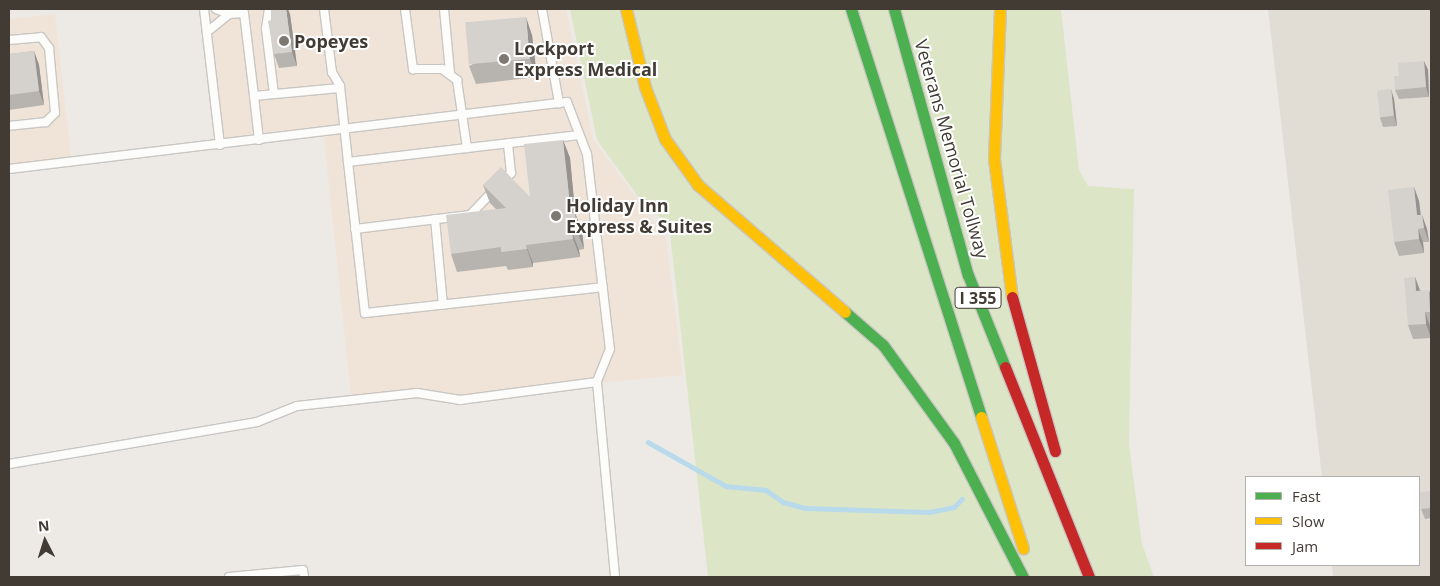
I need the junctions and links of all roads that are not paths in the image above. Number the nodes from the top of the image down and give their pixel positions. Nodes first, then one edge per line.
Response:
1 (204, 9) edge
2 (216, 9) edge
3 (268, 9) edge
4 (324, 9) edge
5 (405, 9) edge
6 (444, 9) edge
7 (542, 9) edge
8 (626, 9) edge
9 (851, 9) edge
10 (894, 9) edge
11 (1000, 9) edge
12 (229, 14) junction
13 (207, 32) junction
14 (9, 40) edge
15 (450, 72) junction
16 (340, 88) junction
17 (274, 94) junction
18 (254, 96) junction
19 (559, 103) junction
20 (463, 115) junction
21 (9, 126) edge
22 (345, 130) junction
23 (579, 135) junction
24 (259, 140) junction
25 (508, 143) junction
26 (220, 145) junction
27 (467, 148) junction
28 (348, 162) junction
29 (9, 169) edge
30 (435, 219) junction
31 (355, 228) junction
32 (603, 287) junction
33 (443, 305) junction
34 (597, 382) junction
35 (9, 464) edge
36 (229, 577) edge
37 (304, 577) edge
38 (615, 577) edge
39 (1023, 577) edge
40 (1032, 577) edge
41 (1090, 577) edge

1 - 13 lane
2 - 12 lane
3 - 17 lane
4 - 16 lane
5 - 15 lane
6 - 15 lane
7 - 19 lane
8 - 39 highway
9 - 40 highway, I 355
10 - 41 highway, Veterans Memorial Tollway / I 355
11 - 41 highway
12 - 13 lane
12 - 18 lane
13 - 26 lane
14 - 21 lane
15 - 20 lane
16 - 17 lane
16 - 22 lane
17 - 18 lane
18 - 24 lane
19 - 20 lane
19 - 23 lane
20 - 22 lane
20 - 27 lane
22 - 24 lane
22 - 28 lane
23 - 25 lane
23 - 32 lane
24 - 26 lane
25 - 27 lane
25 - 30 lane
26 - 29 lane
27 - 28 lane
28 - 31 lane
30 - 31 lane
30 - 33 lane
31 - 33 lane
32 - 33 lane
32 - 34 lane
34 - 35 lane
34 - 38 lane
36 - 37 lane

